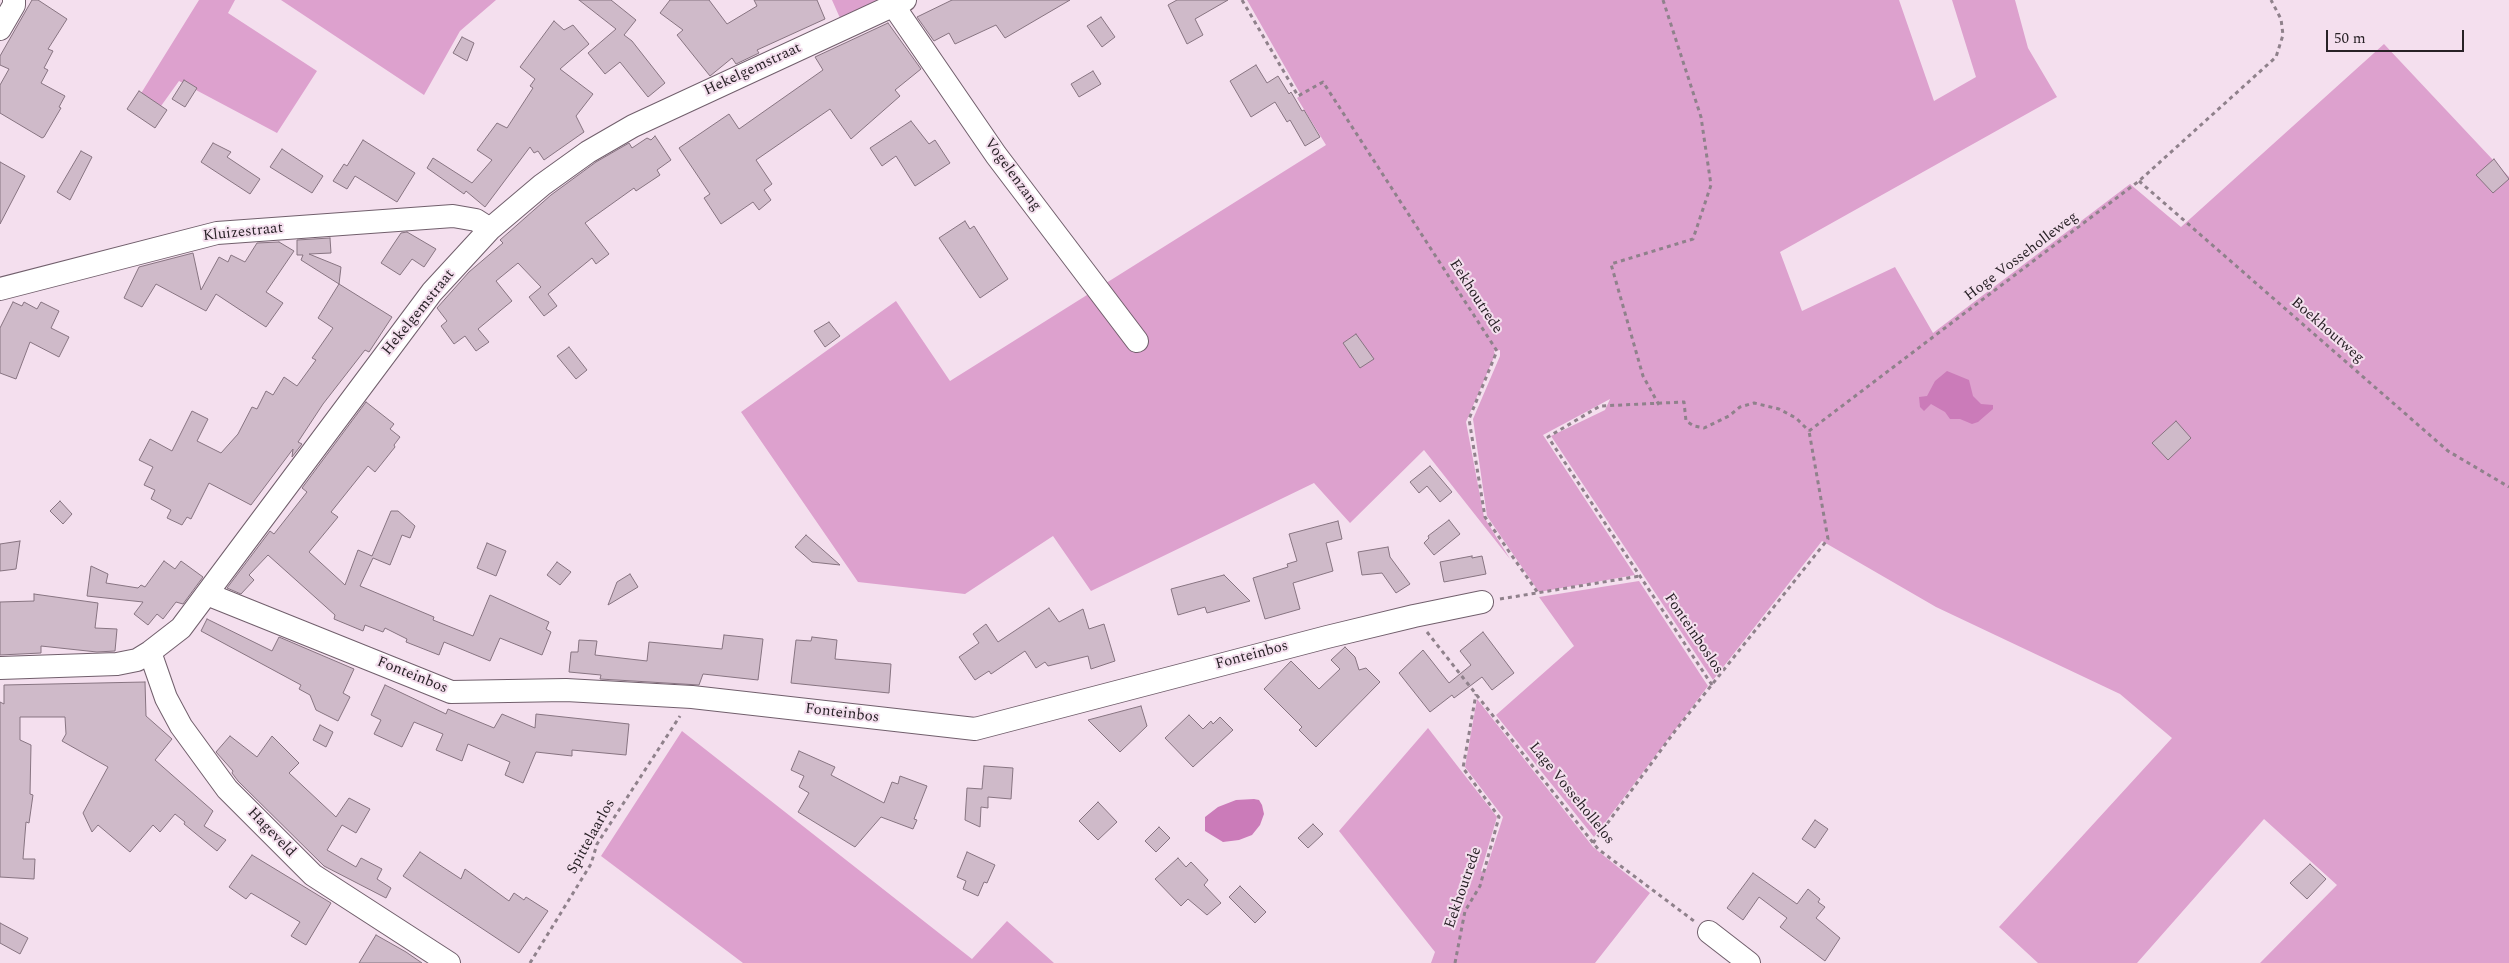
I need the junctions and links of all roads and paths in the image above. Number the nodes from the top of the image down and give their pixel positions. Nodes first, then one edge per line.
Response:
1 (14, 0) edge
2 (1242, 0) edge
3 (1663, 0) edge
4 (2271, 0) edge
5 (899, 3) edge
6 (0, 29) edge
7 (2139, 181) junction
8 (490, 229) junction
9 (0, 290) edge
10 (1136, 341) dead end
11 (1659, 405) junction
12 (1809, 431) junction
13 (2509, 487) edge
14 (1640, 576) junction
15 (1538, 593) junction
16 (207, 594) junction
17 (1482, 602) joint
18 (1414, 616) junction
19 (150, 652) junction
20 (0, 668) edge
21 (1712, 685) junction
22 (1476, 694) junction
23 (692, 698) junction
24 (1593, 843) junction
25 (1709, 932) joint
26 (449, 963) edge
27 (530, 963) edge
28 (1454, 963) edge
29 (1749, 963) edge

1 - 6 street
2 - 15 path, Eekhoutrede
3 - 11 path
4 - 7 path, Hoge Vosseholleweg
5 - 8 street, Hekelgemstraat
5 - 10 street, Vogelenzang
7 - 12 path, Hoge Vosseholleweg
7 - 13 path, Boekhoutweg
8 - 9 street, Kluizestraat
8 - 16 street, Hekelgemstraat
11 - 12 path
11 - 14 path, Fonteinboslos
12 - 21 path, Fonteinboslos
14 - 15 path
14 - 21 path, Fonteinboslos
15 - 17 path
16 - 19 street, Hekelgemstraat
16 - 23 street, Fonteinbos
17 - 18 street, Fonteinbos
18 - 22 path
18 - 23 street, Fonteinbos
19 - 20 street, Hekelgemstraat
19 - 26 street, Hageveld
21 - 24 path
22 - 24 path, Lage Vossehollelos
22 - 28 path, Eekhoutrede
23 - 27 path, Spittelaarlos
24 - 25 path, Lage Vossehollelos
25 - 29 street

